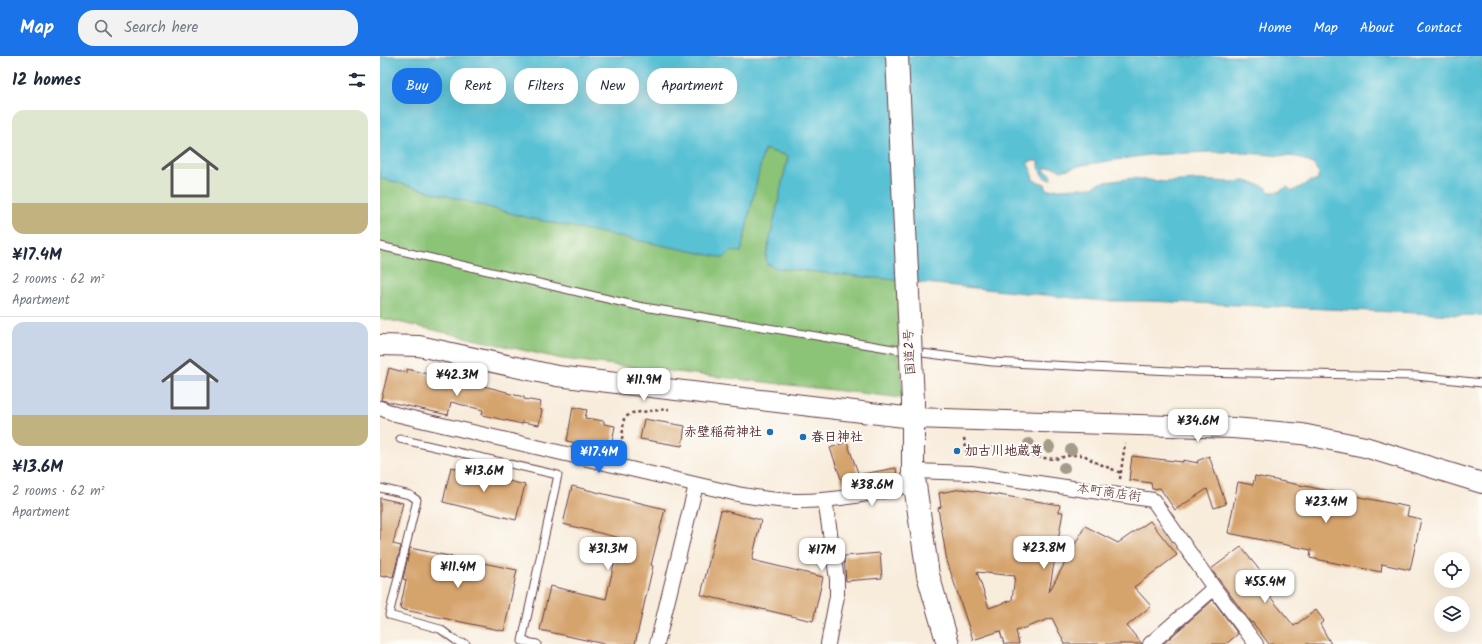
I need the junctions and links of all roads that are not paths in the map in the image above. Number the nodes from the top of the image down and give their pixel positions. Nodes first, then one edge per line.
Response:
1 (896, 56) edge
2 (380, 246) edge
3 (380, 345) edge
4 (1482, 383) edge
5 (380, 408) edge
6 (913, 410) junction
7 (400, 439) dead end
8 (914, 477) junction
9 (1482, 483) edge
10 (696, 485) junction
11 (380, 488) edge
12 (825, 500) junction
13 (1214, 588) junction
14 (458, 643) edge
15 (466, 644) edge
16 (537, 644) edge
17 (657, 644) edge
18 (828, 644) edge
19 (948, 644) edge
20 (1150, 644) edge
21 (1256, 644) edge

1 - 6 highway, 国道2号, bridge
2 - 4 lane
3 - 6 street
5 - 10 street, 本町商店街
6 - 8 highway, 国道2号
6 - 9 street
7 - 16 lane
8 - 12 street, 本町商店街
8 - 13 street, 本町商店街
8 - 19 highway, 国道2号
10 - 12 street, 本町商店街
10 - 17 street
11 - 14 lane
12 - 18 street
13 - 20 street
13 - 21 street, 本町商店街
14 - 15 lane

